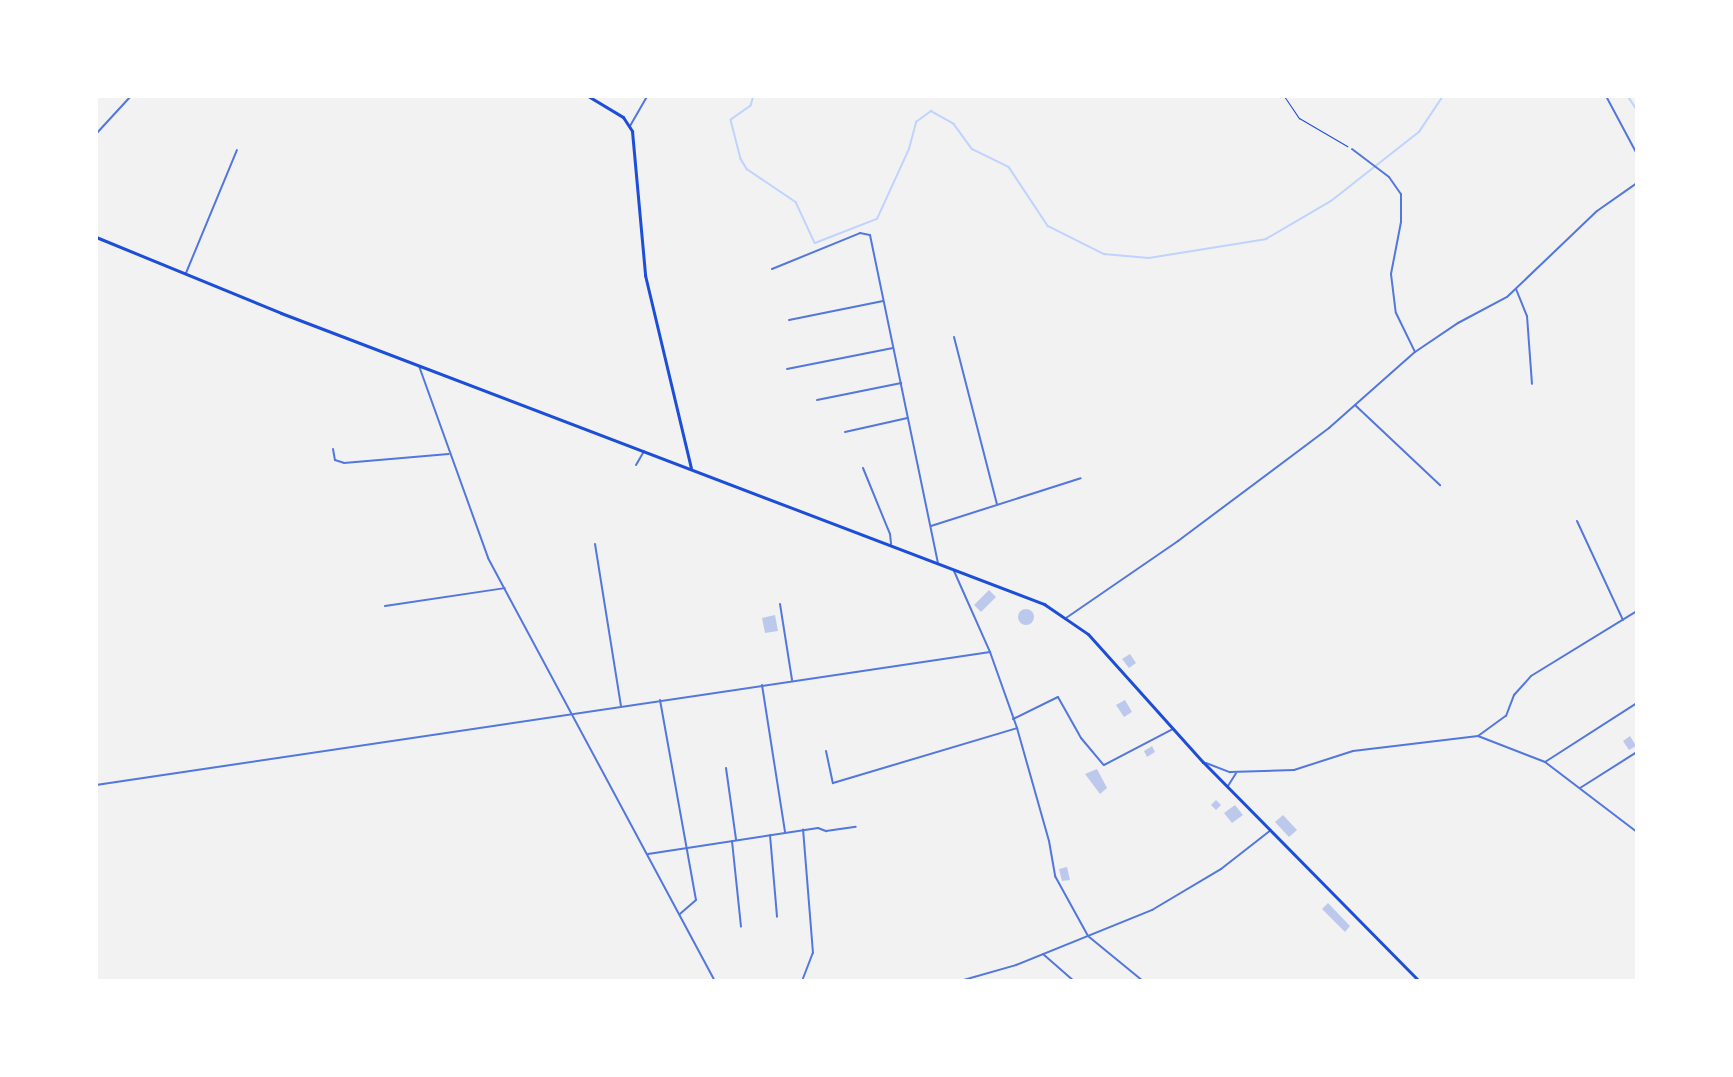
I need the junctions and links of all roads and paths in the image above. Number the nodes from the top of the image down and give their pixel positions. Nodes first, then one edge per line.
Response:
1 (131, 96) edge
2 (588, 96) edge
3 (647, 96) edge
4 (1284, 96) edge
5 (1606, 96) edge
6 (630, 126) junction
7 (96, 134) edge
8 (1352, 149) joint
9 (237, 150) dead end
10 (1637, 154) edge
11 (1637, 183) edge
12 (96, 237) edge
13 (772, 270) dead end
14 (186, 273) junction
15 (1516, 289) junction
16 (883, 300) junction
17 (789, 320) dead end
18 (954, 337) dead end
19 (893, 348) junction
20 (1415, 352) junction
21 (419, 364) junction
22 (787, 369) dead end
23 (901, 383) junction
24 (1532, 384) dead end
25 (817, 400) dead end
26 (1355, 405) junction
27 (907, 418) junction
28 (845, 432) dead end
29 (333, 449) dead end
30 (645, 450) junction
31 (448, 454) junction
32 (636, 465) dead end
33 (692, 468) junction
34 (863, 468) dead end
35 (1081, 478) dead end
36 (1440, 485) dead end
37 (997, 505) junction
38 (1577, 521) dead end
39 (931, 526) junction
40 (595, 544) dead end
41 (891, 544) junction
42 (938, 562) junction
43 (953, 568) junction
44 (504, 588) junction
45 (780, 603) dead end
46 (385, 606) dead end
47 (1637, 611) edge
48 (1066, 618) junction
49 (1623, 620) junction
50 (990, 652) junction
51 (792, 680) junction
52 (762, 685) junction
53 (660, 700) junction
54 (1637, 703) edge
55 (621, 706) junction
56 (572, 713) junction
57 (1013, 719) junction
58 (1017, 728) junction
59 (1173, 729) junction
60 (1478, 736) junction
61 (826, 751) dead end
62 (1637, 752) edge
63 (1203, 762) junction
64 (1545, 762) junction
65 (726, 768) dead end
66 (1239, 772) junction
67 (96, 785) edge
68 (1228, 786) junction
69 (1580, 788) junction
70 (856, 827) dead end
71 (803, 830) junction
72 (1270, 830) junction
73 (785, 832) junction
74 (1637, 832) edge
75 (770, 835) junction
76 (734, 840) junction
77 (687, 848) junction
78 (648, 854) junction
79 (680, 915) junction
80 (777, 917) dead end
81 (741, 927) dead end
82 (1088, 936) junction
83 (1044, 954) junction
84 (716, 981) edge
85 (802, 981) edge
86 (960, 981) edge
87 (1074, 981) edge
88 (1143, 981) edge
89 (1419, 981) edge

1 - 7 street
2 - 6 main road
3 - 6 street
4 - 8 path
5 - 10 street
6 - 33 main road
8 - 20 street
9 - 14 street
11 - 15 street
12 - 14 main road
13 - 16 street
14 - 21 main road
15 - 20 street
15 - 24 street
16 - 17 street
16 - 19 street
18 - 37 street
19 - 22 street
19 - 23 street
20 - 26 street
21 - 30 main road
21 - 31 street
23 - 25 street
23 - 27 street
26 - 36 street
26 - 48 street
27 - 28 street
27 - 39 street
29 - 31 street
30 - 32 street
30 - 33 main road
31 - 44 street
33 - 41 main road
34 - 41 street
35 - 37 street
37 - 39 street
38 - 49 street
39 - 42 street
40 - 55 street
41 - 42 main road
42 - 43 main road
43 - 48 main road
43 - 50 street
44 - 46 street
44 - 56 street
45 - 51 street
47 - 49 street
48 - 59 main road
49 - 60 street
50 - 51 street
50 - 57 street
51 - 52 street
52 - 53 street
52 - 73 street
53 - 55 street
53 - 77 street
54 - 64 street
55 - 56 street
56 - 67 street
56 - 78 street
57 - 58 street
57 - 59 street
58 - 61 street
58 - 82 street
59 - 63 main road
60 - 64 street
60 - 66 street
62 - 69 street
63 - 66 street
63 - 68 main road
64 - 69 street
65 - 76 street
66 - 68 street
68 - 72 main road
69 - 74 street
70 - 71 street
71 - 73 street
71 - 85 street
72 - 82 street
72 - 89 main road
73 - 75 street
75 - 76 street
75 - 80 street
76 - 77 street
76 - 81 street
77 - 78 street
77 - 79 street
78 - 79 street
79 - 84 street
82 - 83 street
82 - 88 street
83 - 86 street
83 - 87 street

